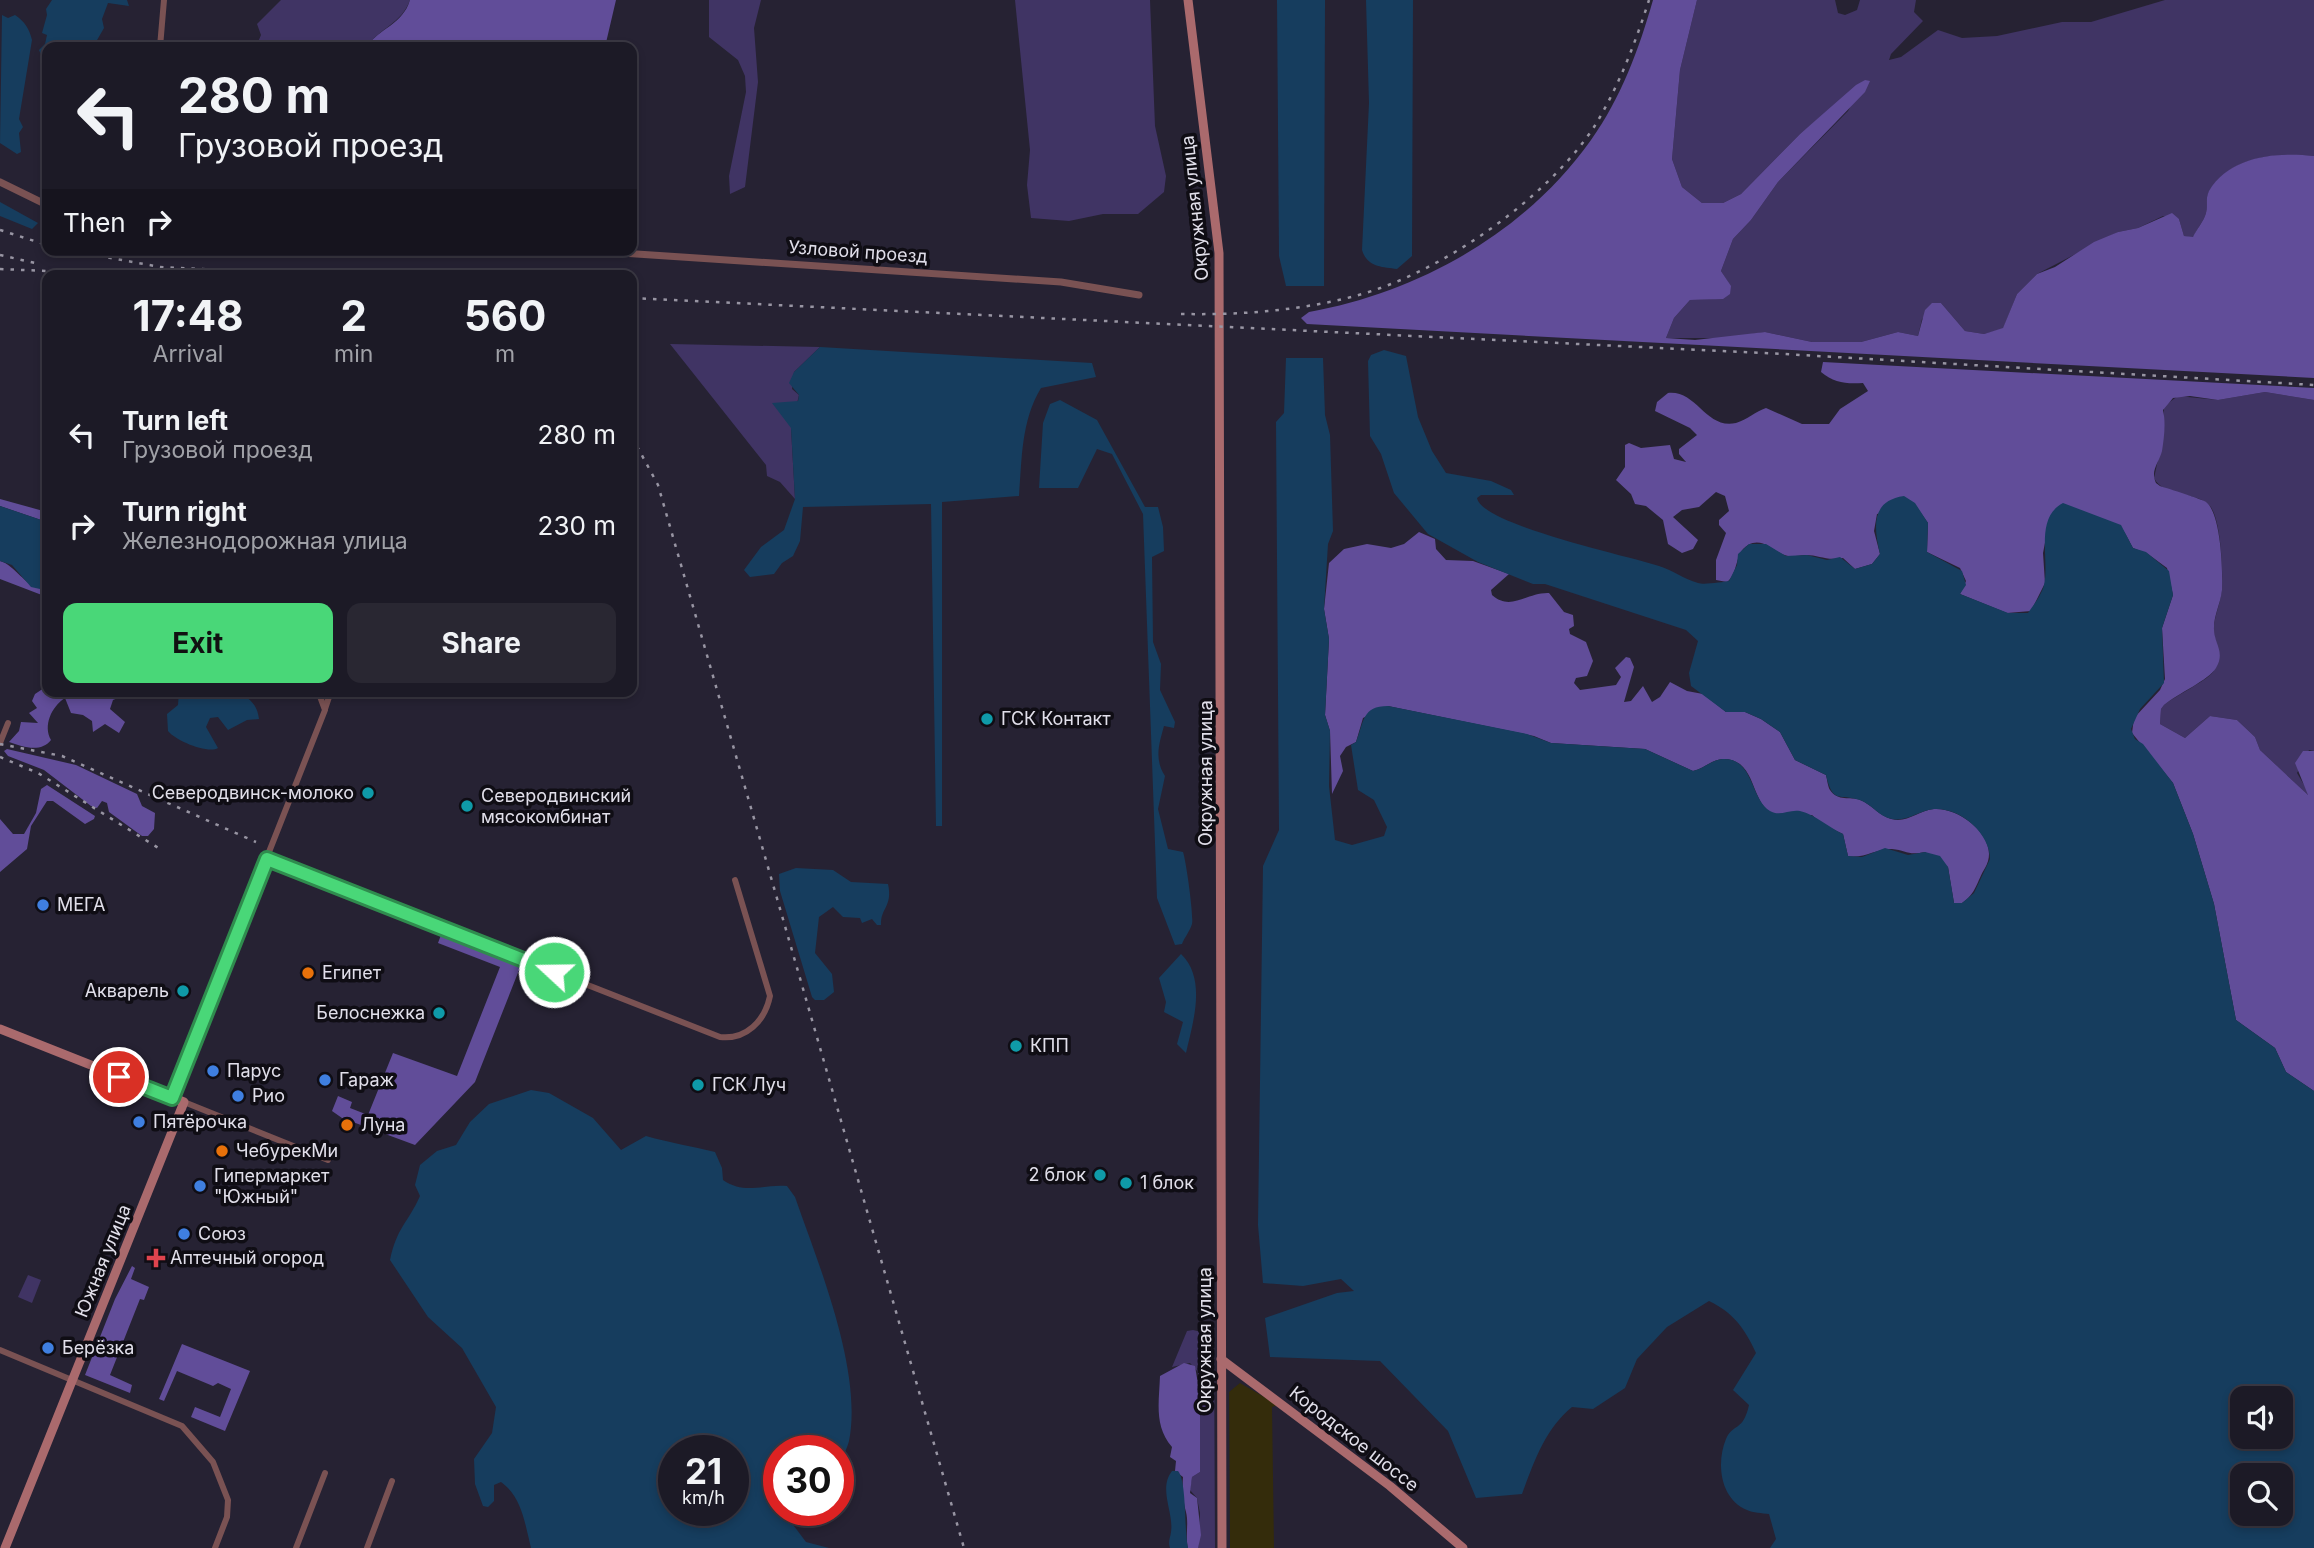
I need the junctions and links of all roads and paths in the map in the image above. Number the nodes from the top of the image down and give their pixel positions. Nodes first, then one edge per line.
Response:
1 (164, 0) edge
2 (1188, 0) edge
3 (160, 42) edge
4 (0, 182) edge
5 (42, 203) edge
6 (637, 254) edge
7 (1139, 295) dead end
8 (320, 697) edge
9 (329, 697) edge
10 (325, 710) junction
11 (8, 723) dead end
12 (0, 743) edge
13 (267, 859) junction
14 (735, 880) dead end
15 (0, 1029) edge
16 (172, 1098) junction
17 (184, 1102) junction
18 (327, 1160) dead end
19 (0, 1350) edge
20 (1221, 1359) junction
21 (73, 1379) junction
22 (325, 1473) dead end
23 (392, 1481) dead end
24 (5, 1548) edge
25 (215, 1548) edge
26 (296, 1548) edge
27 (367, 1548) edge
28 (1222, 1548) edge
29 (1463, 1548) edge

1 - 3 street
2 - 20 main road, Окружная улица
4 - 5 street
6 - 7 street, Узловой проезд
8 - 10 street
9 - 10 street
10 - 13 street
11 - 12 street
13 - 14 street
13 - 16 street
15 - 16 main road
16 - 17 main road
17 - 18 street
17 - 21 main road, Южная улица
19 - 21 street
20 - 28 main road, Окружная улица
20 - 29 main road, Кородское шоссе
21 - 24 main road, Южная улица
21 - 25 street
22 - 26 street
23 - 27 street

